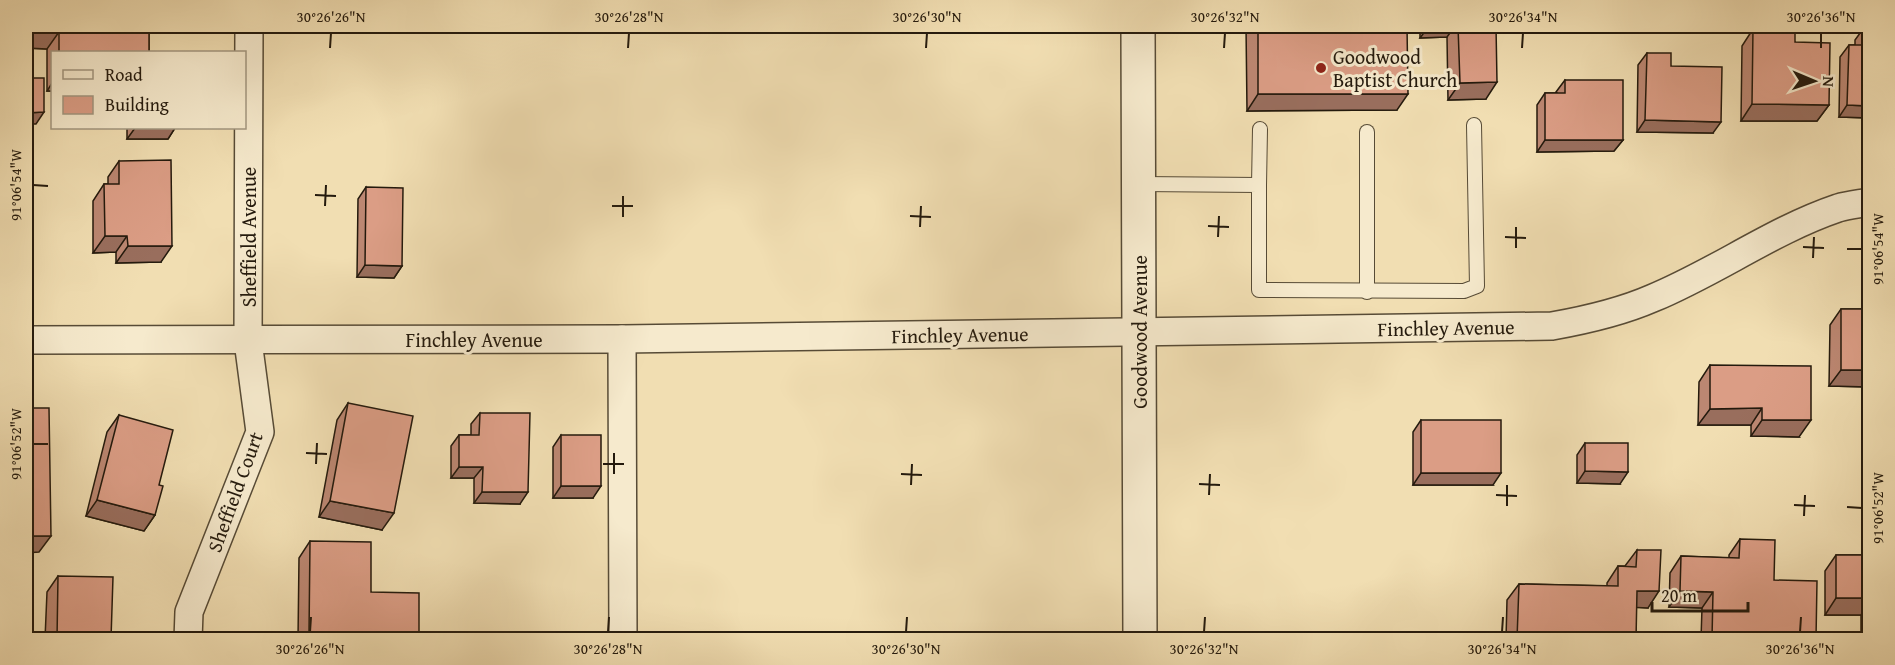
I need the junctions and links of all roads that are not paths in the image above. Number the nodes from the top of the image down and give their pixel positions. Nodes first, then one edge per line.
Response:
1 (249, 26) edge
2 (1138, 26) edge
3 (1474, 125) dead end
4 (1260, 129) dead end
5 (1367, 132) dead end
6 (1139, 184) junction
7 (1259, 186) junction
8 (1869, 202) edge
9 (1367, 291) junction
10 (1140, 332) junction
11 (622, 339) junction
12 (26, 340) edge
13 (249, 341) junction
14 (188, 639) edge
15 (623, 639) edge
16 (1140, 639) edge

1 - 13 street, Sheffield Avenue
2 - 6 street, Goodwood Avenue
3 - 9 lane
4 - 7 lane
5 - 9 lane
6 - 7 lane
6 - 10 street, Goodwood Avenue
7 - 9 lane
8 - 10 street, Finchley Avenue
10 - 11 street, Finchley Avenue
10 - 16 street, Goodwood Avenue
11 - 13 street, Finchley Avenue
11 - 15 street
12 - 13 street, Finchley Avenue
13 - 14 street, Sheffield Court

